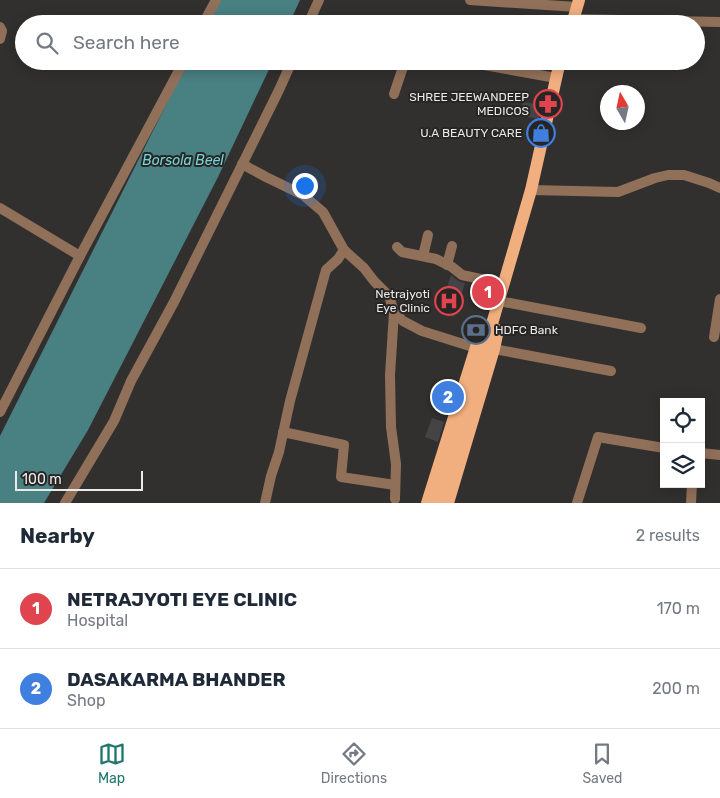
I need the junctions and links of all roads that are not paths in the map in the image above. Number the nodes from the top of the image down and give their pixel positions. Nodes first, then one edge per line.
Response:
1 (216, 0) edge
2 (319, 0) edge
3 (470, 0) edge
4 (575, 12) edge
5 (208, 15) edge
6 (312, 15) edge
7 (618, 15) edge
8 (705, 21) edge
9 (720, 22) edge
10 (0, 27) edge
11 (0, 39) edge
12 (179, 70) edge
13 (288, 70) edge
14 (402, 70) edge
15 (512, 70) edge
16 (558, 70) edge
17 (556, 78) junction
18 (394, 94) dead end
19 (242, 164) junction
20 (720, 188) edge
21 (531, 190) junction
22 (0, 208) edge
23 (428, 235) dead end
24 (452, 246) dead end
25 (397, 247) dead end
26 (344, 250) junction
27 (80, 256) junction
28 (423, 256) junction
29 (447, 265) junction
30 (504, 284) junction
31 (720, 299) edge
32 (497, 307) junction
33 (394, 312) junction
34 (641, 328) dead end
35 (714, 337) dead end
36 (476, 348) junction
37 (494, 349) junction
38 (611, 371) dead end
39 (1, 406) edge
40 (284, 432) junction
41 (660, 447) edge
42 (705, 453) edge
43 (720, 455) edge
44 (395, 485) junction
45 (692, 488) edge
46 (398, 502) edge
47 (65, 503) edge
48 (265, 503) edge
49 (427, 503) edge
50 (437, 503) edge
51 (448, 503) edge
52 (577, 503) edge
53 (691, 503) edge

1 - 5 street
2 - 6 street
3 - 4 street
4 - 7 street
8 - 9 street
10 - 11 street
12 - 27 street
13 - 19 street
14 - 18 street
15 - 17 street
16 - 17 main road
17 - 21 main road
19 - 26 street
19 - 47 street
20 - 21 street
21 - 30 main road
22 - 27 street
23 - 28 street
24 - 29 street
25 - 28 street
26 - 33 street
26 - 40 street
27 - 39 street
28 - 29 street
29 - 30 street
30 - 32 main road
31 - 35 street
32 - 34 street
32 - 36 main road
32 - 37 main road
32 - 50 main road
33 - 36 street
33 - 44 street
36 - 49 main road
37 - 38 street
37 - 51 main road
40 - 44 street
40 - 48 street
41 - 52 street
42 - 43 street
44 - 46 street
45 - 53 street

